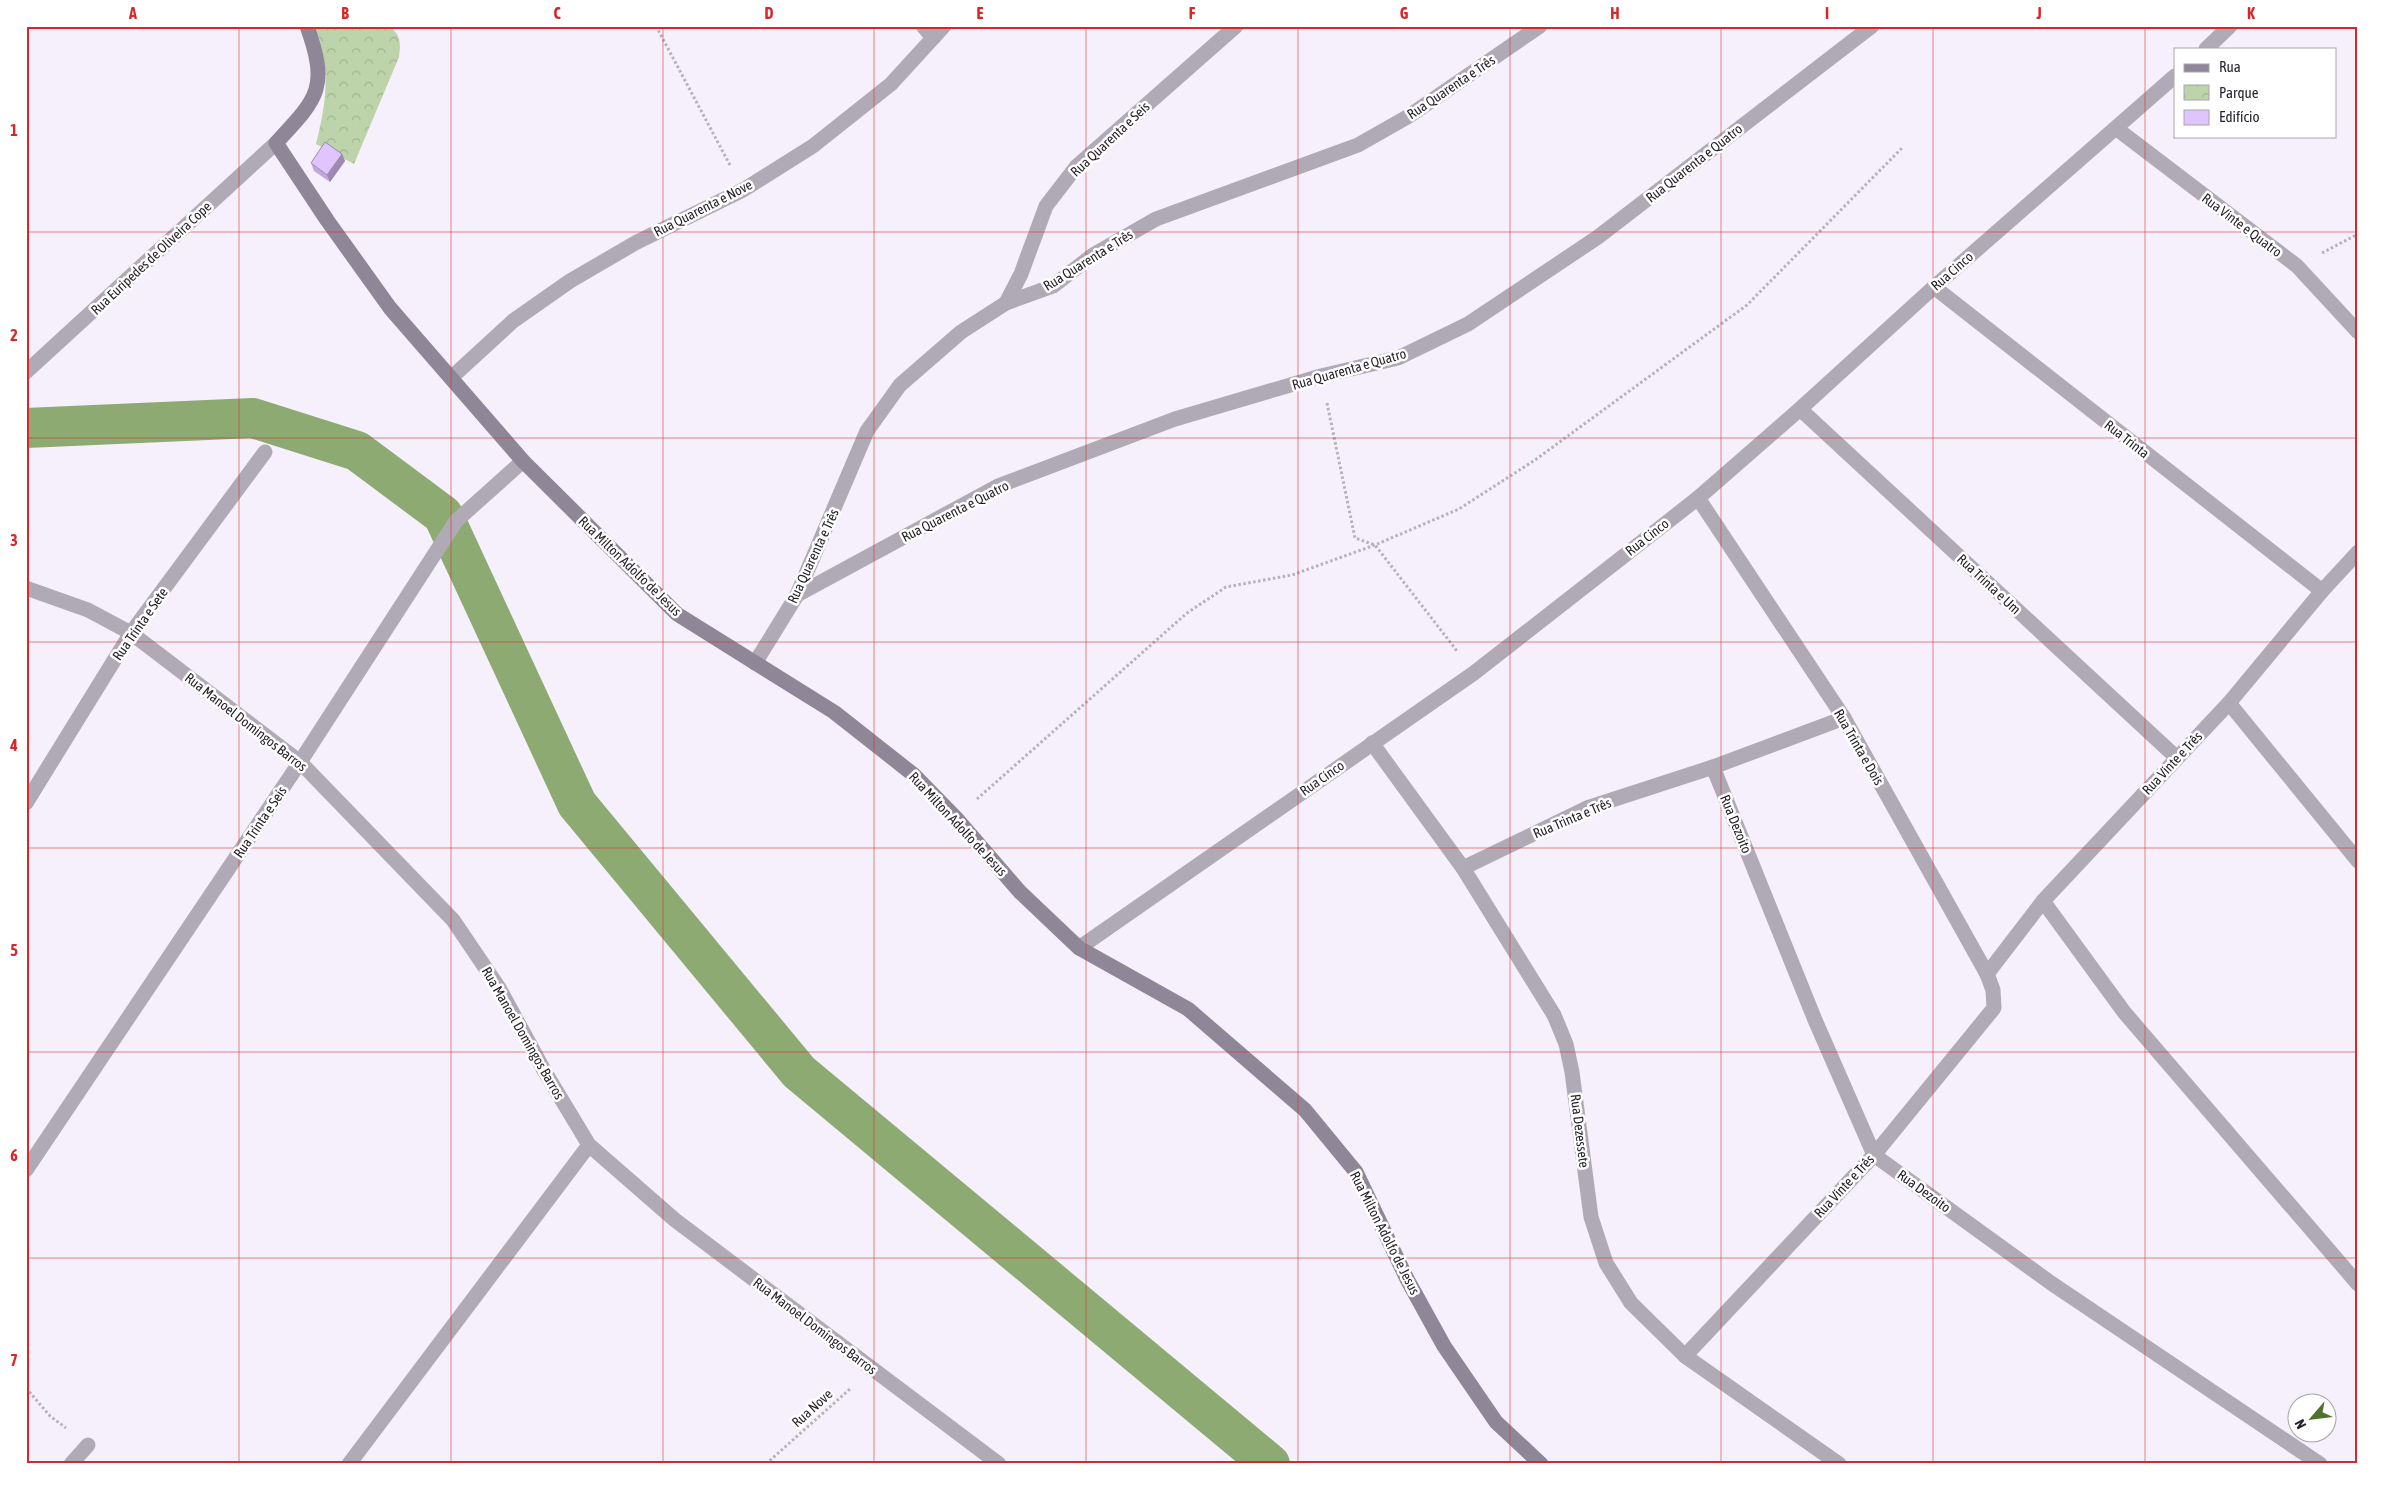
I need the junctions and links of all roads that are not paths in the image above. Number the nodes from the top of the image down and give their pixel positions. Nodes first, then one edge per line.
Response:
1 (307, 26) edge
2 (923, 26) edge
3 (944, 26) edge
4 (1236, 26) edge
5 (1540, 26) edge
6 (1872, 26) edge
7 (2230, 26) edge
8 (933, 38) junction
9 (2207, 48) edge
10 (2174, 77) edge
11 (2117, 129) junction
12 (276, 143) junction
13 (1934, 287) junction
14 (1006, 304) junction
15 (2358, 332) edge
16 (26, 372) edge
17 (452, 376) junction
18 (1800, 409) junction
19 (265, 452) dead end
20 (523, 461) junction
21 (1698, 498) junction
22 (2358, 552) edge
23 (26, 588) edge
24 (2322, 591) junction
25 (797, 595) junction
26 (131, 634) junction
27 (755, 663) junction
28 (2229, 703) junction
29 (1844, 718) junction
30 (1372, 743) junction
31 (2177, 758) junction
32 (300, 762) junction
33 (1713, 767) junction
34 (26, 803) edge
35 (2358, 861) edge
36 (1463, 868) junction
37 (2043, 901) junction
38 (1079, 948) junction
39 (1987, 974) junction
40 (1994, 1008) joint
41 (589, 1144) junction
42 (1874, 1155) junction
43 (26, 1170) edge
44 (2358, 1284) edge
45 (1686, 1356) junction
46 (88, 1445) road end
47 (71, 1464) edge
48 (349, 1464) edge
49 (998, 1464) edge
50 (1541, 1464) edge
51 (1839, 1464) edge
52 (2320, 1464) edge

1 - 12 street
2 - 8 street
3 - 8 street, Rua Quarenta e Nove
4 - 14 street, Rua Quarenta e Seis
5 - 14 street, Rua Quarenta e Três
6 - 25 street, Rua Quarenta e Quatro
7 - 9 street
8 - 17 street, Rua Quarenta e Nove
10 - 11 street, Rua Cinco
11 - 13 street, Rua Cinco
11 - 15 street, Rua Vinte e Quatro
12 - 16 street, Rua Euripedes de Oliveira Cope
12 - 17 street, Rua Milton Adolfo de Jesus
13 - 18 street, Rua Cinco
13 - 24 street, Rua Trinta
14 - 25 street, Rua Quarenta e Três
17 - 20 street, Rua Milton Adolfo de Jesus
18 - 21 street, Rua Cinco
18 - 31 street, Rua Trinta e Um
19 - 26 street, Rua Trinta e Sete
20 - 27 street, Rua Milton Adolfo de Jesus
20 - 32 street, Rua Trinta e Seis
21 - 29 street, Rua Trinta e Dois
21 - 30 street, Rua Cinco
22 - 24 street, Rua Vinte e Três
23 - 26 street, Rua Manoel Domingos Barros
24 - 28 street, Rua Vinte e Três
25 - 27 street, Rua Quarenta e Três
26 - 32 street, Rua Manoel Domingos Barros
26 - 34 street, Rua Trinta e Sete
27 - 38 street, Rua Milton Adolfo de Jesus
28 - 31 street, Rua Vinte e Três
28 - 35 street
29 - 33 street, Rua Trinta e Três
29 - 39 street, Rua Trinta e Dois
30 - 36 street, Rua Dezessete
30 - 38 street, Rua Cinco
31 - 37 street, Rua Vinte e Três
32 - 41 street, Rua Manoel Domingos Barros
32 - 43 street, Rua Trinta e Seis
33 - 36 street, Rua Trinta e Três
33 - 42 street, Rua Dezoito
36 - 45 street, Rua Dezessete
37 - 39 street, Rua Vinte e Três
37 - 44 street
38 - 50 street, Rua Milton Adolfo de Jesus
39 - 40 street, Rua Trinta e Dois
40 - 42 street, Rua Vinte e Três
41 - 48 street
41 - 49 street, Rua Manoel Domingos Barros
42 - 45 street, Rua Vinte e Três
42 - 52 street, Rua Dezoito
45 - 51 street, Rua Dezessete
46 - 47 street

